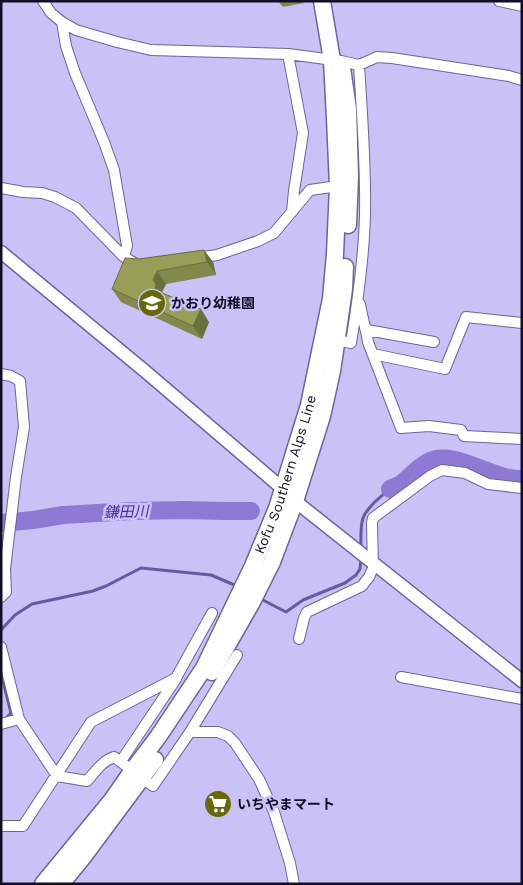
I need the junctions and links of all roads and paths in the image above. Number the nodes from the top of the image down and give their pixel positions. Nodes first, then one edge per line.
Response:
1 (43, 1) edge
2 (322, 1) edge
3 (334, 1) edge
4 (499, 1) edge
5 (522, 6) edge
6 (62, 22) junction
7 (288, 54) junction
8 (337, 60) junction
9 (359, 65) junction
10 (522, 80) edge
11 (338, 186) junction
12 (1, 188) edge
13 (292, 212) junction
14 (1, 252) edge
15 (124, 257) junction
16 (191, 259) edge
17 (147, 265) edge
18 (358, 296) junction
19 (522, 323) edge
20 (366, 330) junction
21 (330, 339) junction
22 (434, 342) dead end
23 (373, 354) junction
24 (1, 374) edge
25 (522, 439) edge
26 (522, 488) edge
27 (284, 490) junction
28 (295, 501) junction
29 (370, 561) junction
30 (1, 598) edge
31 (212, 613) dead end
32 (299, 639) dead end
33 (1, 648) edge
34 (237, 655) dead end
35 (401, 677) dead end
36 (176, 678) junction
37 (522, 681) edge
38 (522, 699) edge
39 (19, 719) junction
40 (1, 724) edge
41 (190, 732) junction
42 (132, 770) junction
43 (57, 776) junction
44 (1, 826) edge
45 (43, 884) edge
46 (61, 884) edge
47 (294, 884) edge

1 - 6 street
2 - 8 main road, Kofu Southern Alps Line
3 - 8 main road, Kofu Southern Alps Line
4 - 5 street
6 - 7 street
6 - 15 street
7 - 8 street
7 - 13 street
8 - 9 street
8 - 11 main road, Kofu Southern Alps Line
8 - 21 main road, Kofu Southern Alps Line
9 - 10 street
9 - 18 street
11 - 13 street
11 - 21 main road, Kofu Southern Alps Line
12 - 15 street
13 - 16 street
14 - 27 street
15 - 17 street
18 - 20 street
18 - 21 street
19 - 23 street
20 - 22 street
20 - 23 street
21 - 27 main road, Kofu Southern Alps Line
21 - 28 main road, Kofu Southern Alps Line
23 - 25 street
24 - 30 street
26 - 29 street
27 - 28 street
27 - 42 main road, Kofu Southern Alps Line
28 - 29 street
28 - 42 main road, Kofu Southern Alps Line
29 - 32 street
29 - 37 street
31 - 36 street
33 - 39 street
34 - 41 street
35 - 38 street
36 - 42 street
36 - 43 street
39 - 40 street
39 - 43 street
41 - 42 street
41 - 47 street
42 - 43 street
42 - 45 main road, Kofu Southern Alps Line
42 - 46 main road, Kofu Southern Alps Line
43 - 44 street

